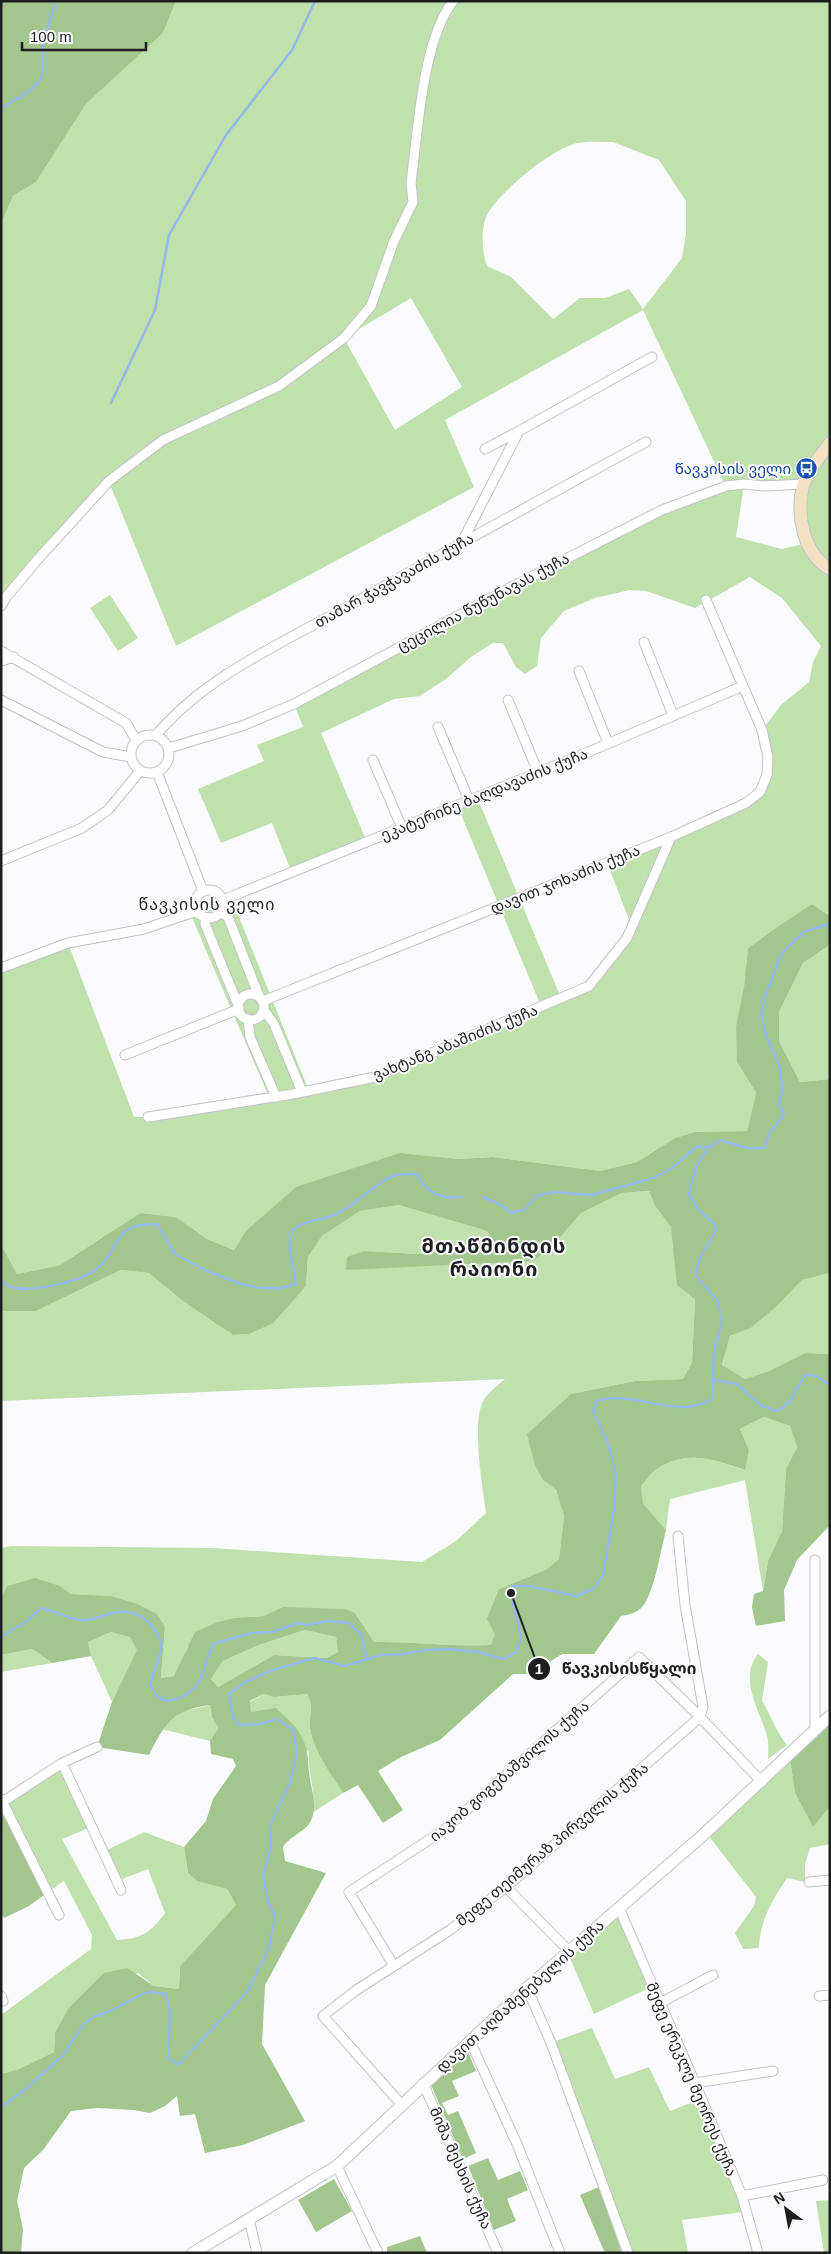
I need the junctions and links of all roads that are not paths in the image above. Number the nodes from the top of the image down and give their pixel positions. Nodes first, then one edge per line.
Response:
1 (453, 1) edge
2 (652, 357) dead end
3 (520, 431) junction
4 (646, 442) dead end
5 (830, 443) edge
6 (485, 449) dead end
7 (803, 484) junction
8 (463, 541) junction
9 (830, 570) edge
10 (706, 600) dead end
11 (1, 606) edge
12 (644, 642) dead end
13 (1, 651) edge
14 (14, 657) junction
15 (1, 661) edge
16 (579, 671) dead end
17 (743, 686) junction
18 (1, 700) edge
19 (508, 700) dead end
20 (673, 715) junction
21 (438, 727) dead end
22 (156, 735) junction
23 (136, 740) junction
24 (608, 743) junction
25 (169, 748) junction
26 (131, 757) junction
27 (373, 760) dead end
28 (140, 770) junction
29 (157, 772) junction
30 (538, 772) junction
31 (469, 800) junction
32 (402, 828) junction
33 (671, 837) junction
34 (1, 861) edge
35 (203, 891) junction
36 (223, 900) junction
37 (197, 910) junction
38 (221, 912) junction
39 (206, 918) junction
40 (1, 968) edge
41 (261, 998) junction
42 (239, 1007) junction
43 (264, 1010) junction
44 (248, 1019) junction
45 (125, 1055) dead end
46 (302, 1092) junction
47 (276, 1096) junction
48 (148, 1117) dead end
49 (678, 1536) dead end
50 (815, 1560) dead end
51 (700, 1716) junction
52 (830, 1716) edge
53 (815, 1730) junction
54 (97, 1747) dead end
55 (62, 1763) junction
56 (762, 1782) junction
57 (2, 1801) edge
58 (830, 1880) edge
59 (809, 1882) dead end
60 (506, 1887) junction
61 (121, 1890) dead end
62 (619, 1908) junction
63 (59, 1916) dead end
64 (569, 1951) junction
65 (394, 1966) junction
66 (713, 1975) dead end
67 (528, 1988) junction
68 (830, 1995) edge
69 (820, 1996) dead end
70 (660, 2003) junction
71 (470, 2041) junction
72 (774, 2071) dead end
73 (423, 2083) junction
74 (696, 2083) junction
75 (401, 2104) junction
76 (337, 2166) junction
77 (824, 2180) dead end
78 (742, 2196) junction
79 (248, 2219) junction
80 (193, 2253) edge
81 (258, 2253) edge
82 (378, 2253) edge
83 (498, 2253) edge
84 (560, 2253) edge
85 (628, 2253) edge
86 (758, 2253) edge

1 - 11 street
2 - 3 street
3 - 6 street
3 - 8 street
4 - 8 street, თამარ ჭავჭავაძის ქუჩა
5 - 7 main road
7 - 9 main road
7 - 25 street, ცეცილია წუწუნავას ქუჩა
8 - 22 street, თამარ ჭავჭავაძის ქუჩა
10 - 17 street
12 - 20 street
13 - 14 street
14 - 15 street
14 - 23 street
16 - 24 street
17 - 20 street, ეკატერინე ბაღდავაძის ქუჩა
17 - 33 street, დავით ჯოხაძის ქუჩა
18 - 26 street
19 - 30 street
20 - 24 street, ეკატერინე ბაღდავაძის ქუჩა
21 - 31 street
22 - 23 street
22 - 25 street
23 - 26 street
24 - 30 street, ეკატერინე ბაღდავაძის ქუჩა
25 - 29 street
26 - 28 street
27 - 32 street
28 - 29 street
28 - 34 street
29 - 35 street
30 - 31 street, ეკატერინე ბაღდავაძის ქუჩა
31 - 32 street, ეკატერინე ბაღდავაძის ქუჩა
32 - 36 street, ეკატერინე ბაღდავაძის ქუჩა
33 - 41 street, დავით ჯოხაძის ქუჩა
33 - 46 street, ვახტანგ აბაშიძის ქუჩა
35 - 36 street
35 - 37 street
36 - 38 street
37 - 39 street
37 - 40 street
38 - 39 street
38 - 41 street
39 - 42 street
41 - 42 street
41 - 43 street
42 - 44 street
42 - 45 street
43 - 44 street
43 - 46 street
44 - 47 street
46 - 47 street, ვახტანგ აბაშიძის ქუჩა
47 - 48 street, ვახტანგ აბაშიძის ქუჩა
49 - 51 street
50 - 53 street
51 - 56 street, იაკობ გოგებაშვილის ქუჩა
51 - 60 street, მეფე თეიმურაზ პირველის ქუჩა
51 - 65 street, იაკობ გოგებაშვილის ქუჩა
52 - 53 street, დავით აღმაშენებელის ქუჩა
53 - 56 street, დავით აღმაშენებელის ქუჩა
54 - 55 street
55 - 57 street
55 - 61 street
56 - 62 street, დავით აღმაშენებელის ქუჩა
57 - 63 street
58 - 59 street
60 - 64 street
60 - 65 street, მეფე თეიმურაზ პირველის ქუჩა
62 - 64 street, დავით აღმაშენებელის ქუჩა
62 - 70 street, მეფე ერეკლე მეორეს ქუჩა
64 - 67 street, დავით აღმაშენებელის ქუჩა
65 - 75 street, მეფე თეიმურაზ პირველის ქუჩა
66 - 70 street
67 - 71 street, დავით აღმაშენებელის ქუჩა
67 - 85 street
68 - 69 street
70 - 74 street, მეფე ერეკლე მეორეს ქუჩა
71 - 73 street, დავით აღმაშენებელის ქუჩა
71 - 84 street
72 - 74 street
73 - 75 street, დავით აღმაშენებელის ქუჩა
73 - 83 street, მიშა მესხის ქუჩა
74 - 78 street, მეფე ერეკლე მეორეს ქუჩა
75 - 76 street, დავით აღმაშენებელის ქუჩა
76 - 79 street, დავით აღმაშენებელის ქუჩა
76 - 82 street
77 - 78 street
78 - 86 street, მეფე ერეკლე მეორეს ქუჩა
79 - 80 street, დავით აღმაშენებელის ქუჩა
79 - 81 street

